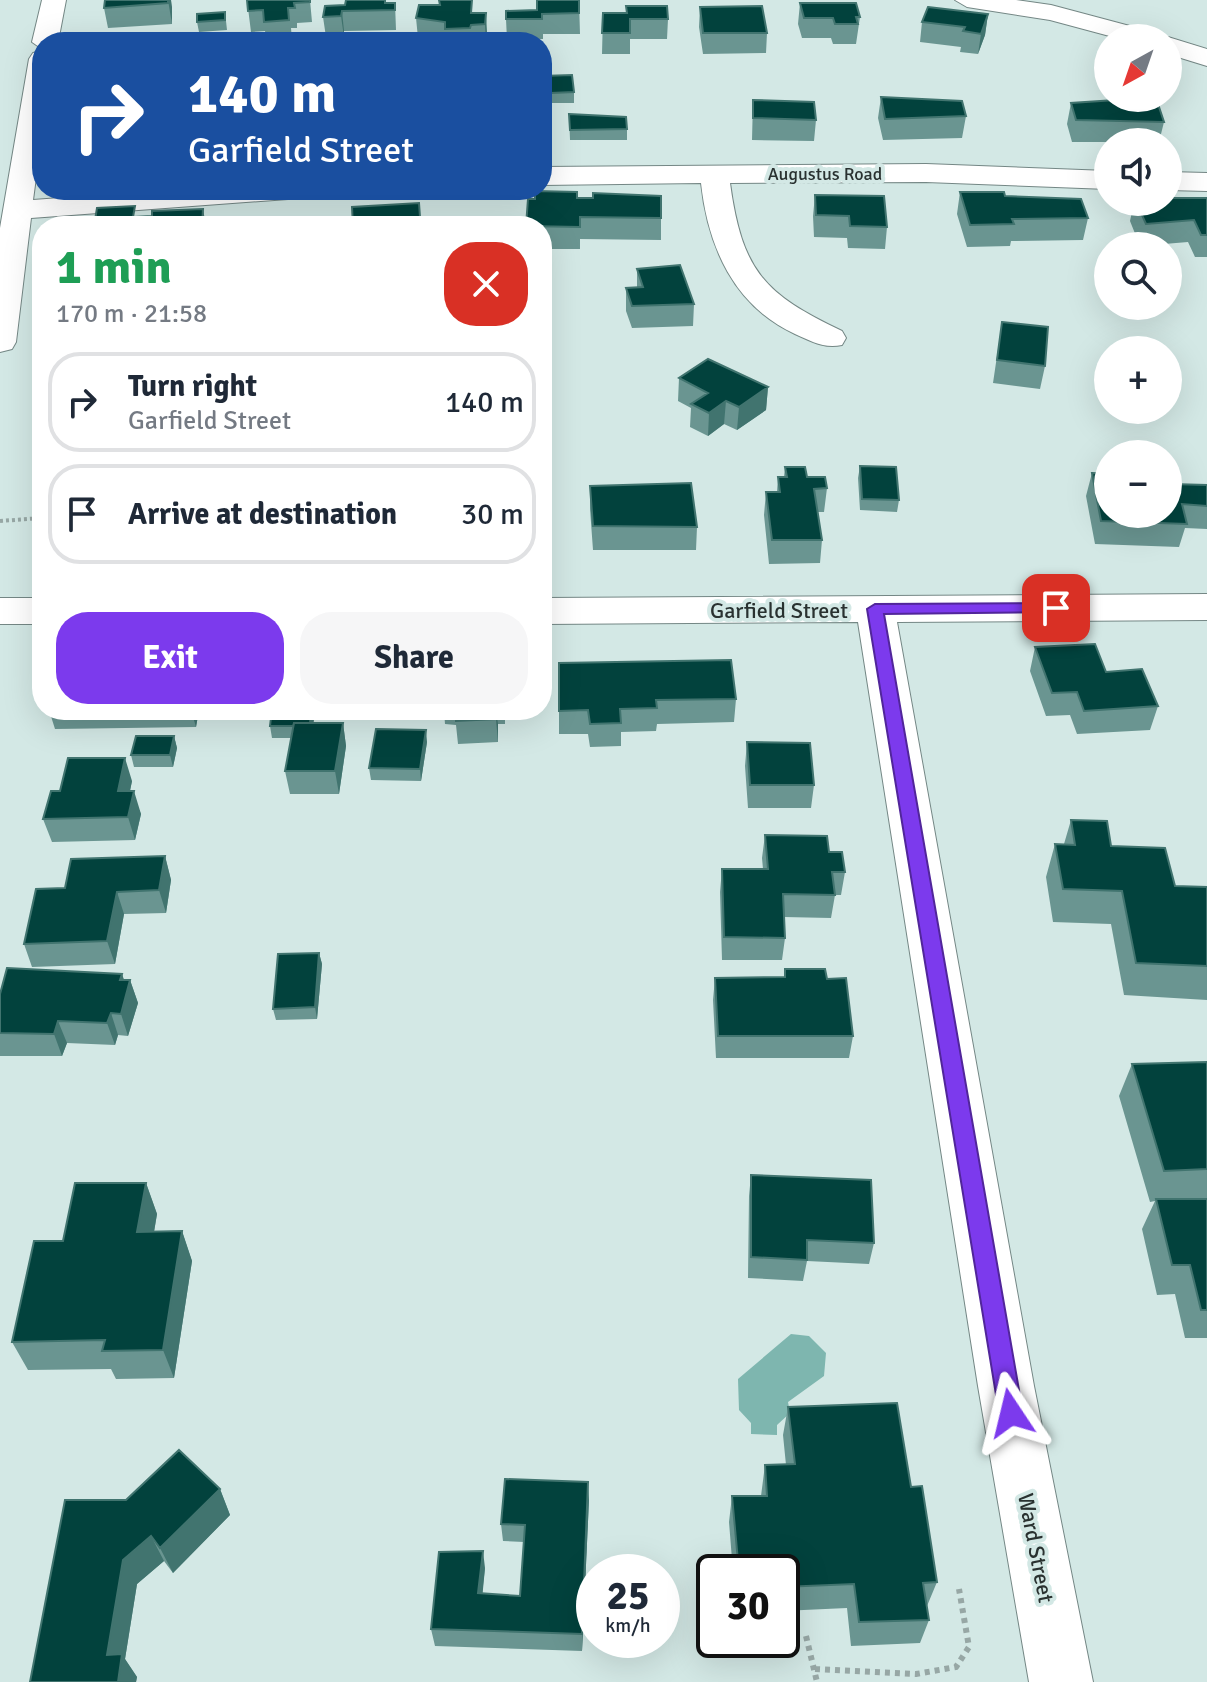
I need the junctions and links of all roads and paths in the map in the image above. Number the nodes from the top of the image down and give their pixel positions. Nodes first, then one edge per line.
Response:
1 (54, 0) edge
2 (967, 0) edge
3 (1094, 24) edge
4 (47, 32) edge
5 (1182, 50) edge
6 (1207, 58) edge
7 (32, 122) edge
8 (714, 174) junction
9 (552, 176) edge
10 (1094, 179) edge
11 (1182, 181) edge
12 (1207, 182) edge
13 (153, 200) edge
14 (18, 210) junction
15 (830, 338) dead end
16 (0, 342) edge
17 (32, 519) edge
18 (0, 521) edge
19 (1207, 607) edge
20 (875, 609) junction
21 (0, 611) edge
22 (32, 611) edge
23 (552, 611) edge
24 (959, 1589) dead end
25 (806, 1636) dead end
26 (815, 1669) junction
27 (817, 1682) edge
28 (1061, 1682) edge

1 - 4 street
2 - 3 street
5 - 6 street
7 - 14 street
8 - 9 street, Augustus Road
8 - 10 street, Augustus Road
8 - 15 street
11 - 12 street
13 - 14 street
14 - 16 street
17 - 18 path
19 - 20 street, Garfield Street
20 - 23 street, Garfield Street
20 - 28 street, Ward Street
21 - 22 street
24 - 26 path
25 - 26 path
26 - 27 path

